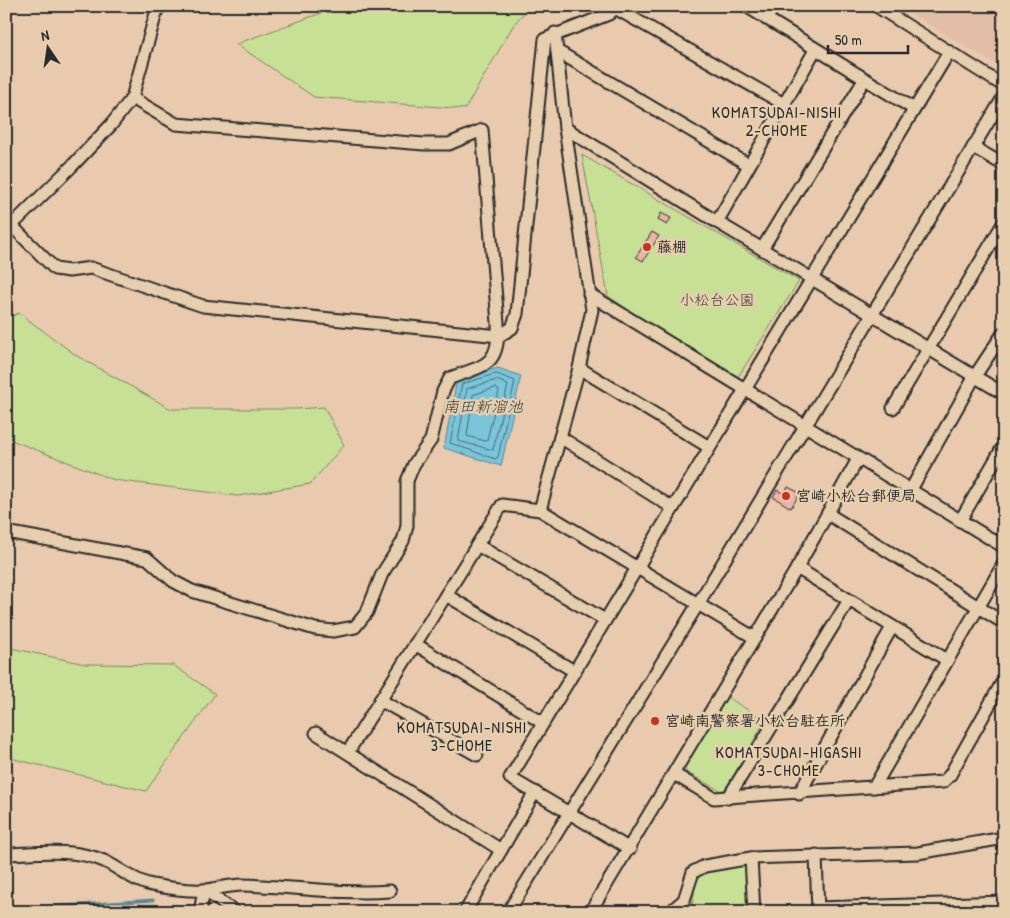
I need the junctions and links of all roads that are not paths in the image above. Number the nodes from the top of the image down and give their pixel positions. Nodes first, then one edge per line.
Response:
1 (158, 6) edge
2 (746, 6) edge
3 (774, 6) edge
4 (876, 6) edge
5 (616, 7) edge
6 (766, 19) junction
7 (555, 34) junction
8 (815, 50) junction
9 (557, 51) junction
10 (950, 52) junction
11 (864, 80) junction
12 (1004, 86) edge
13 (1004, 96) edge
14 (132, 98) junction
15 (784, 104) junction
16 (914, 109) junction
17 (566, 128) junction
18 (973, 147) junction
19 (749, 165) junction
20 (1004, 165) edge
21 (717, 222) junction
22 (1004, 222) edge
23 (8, 225) edge
24 (762, 248) junction
25 (814, 278) junction
26 (589, 294) junction
27 (872, 314) junction
28 (1004, 332) edge
29 (499, 336) junction
30 (929, 349) junction
31 (579, 368) junction
32 (975, 376) junction
33 (745, 390) junction
34 (1004, 394) edge
35 (893, 408) dead end
36 (803, 426) junction
37 (560, 437) junction
38 (1004, 445) edge
39 (709, 448) junction
40 (858, 459) junction
41 (910, 491) junction
42 (673, 508) junction
43 (540, 510) junction
44 (828, 514) junction
45 (960, 521) junction
46 (6, 532) edge
47 (477, 545) junction
48 (1004, 547) edge
49 (1004, 563) edge
50 (636, 567) junction
51 (797, 568) junction
52 (446, 595) junction
53 (849, 600) junction
54 (698, 604) junction
55 (978, 606) junction
56 (605, 620) junction
57 (1004, 623) edge
58 (892, 627) junction
59 (755, 638) junction
60 (415, 644) junction
61 (947, 660) junction
62 (574, 671) junction
63 (1004, 680) edge
64 (380, 700) junction
65 (543, 723) junction
66 (316, 733) dead end
67 (348, 752) junction
68 (477, 755) dead end
69 (674, 774) junction
70 (874, 787) junction
71 (535, 792) junction
72 (799, 794) junction
73 (728, 798) junction
74 (569, 813) junction
75 (1004, 838) edge
76 (630, 848) junction
77 (501, 850) junction
78 (6, 854) edge
79 (816, 855) junction
80 (751, 858) junction
81 (204, 890) junction
82 (390, 891) dead end
83 (1004, 902) edge
84 (817, 910) edge
85 (200, 912) edge
86 (235, 912) edge
87 (464, 912) edge
88 (508, 912) edge
89 (590, 912) edge
90 (670, 912) edge
91 (754, 912) edge

1 - 14 street
2 - 6 street
3 - 6 street
4 - 10 street
5 - 7 street
5 - 15 street
6 - 8 street
7 - 9 street
7 - 29 street
8 - 11 street
8 - 15 street
9 - 17 street
9 - 19 street
10 - 12 street
10 - 16 street
11 - 16 street
11 - 24 street
13 - 18 street
14 - 23 street
14 - 29 street
15 - 19 street
16 - 25 street
17 - 21 street
17 - 26 street
18 - 20 street
18 - 27 street
19 - 21 street
21 - 24 street
22 - 30 street
23 - 29 street
24 - 25 street
25 - 27 street
25 - 33 street
26 - 31 street
26 - 33 street
27 - 30 street
27 - 36 street
28 - 32 street
29 - 46 street
30 - 32 street
30 - 35 street
31 - 37 street
31 - 39 street
32 - 34 street
32 - 41 street
33 - 36 street
33 - 39 street
36 - 40 street
36 - 54 street
37 - 42 street
37 - 43 street
38 - 45 street
39 - 42 street
40 - 41 street
40 - 44 street
41 - 45 street
42 - 50 street
43 - 47 street
43 - 50 street
44 - 51 street
44 - 55 street
45 - 48 street
47 - 52 street
47 - 56 street
49 - 55 street
50 - 54 street
50 - 56 street
51 - 53 street
51 - 59 street
52 - 60 street
52 - 62 street
53 - 58 street
53 - 73 street
54 - 59 street
54 - 74 street
55 - 57 street
55 - 61 street
56 - 62 street
58 - 61 street
58 - 72 street
59 - 69 street
60 - 64 street
60 - 65 street
61 - 70 street
62 - 65 street
63 - 70 street
64 - 67 street
64 - 68 street
65 - 71 street
66 - 67 street
67 - 77 street
69 - 73 street
69 - 76 street
70 - 72 street
71 - 74 street
71 - 77 street
72 - 73 street
74 - 76 street
74 - 88 street
75 - 79 street
76 - 89 street
77 - 87 street
78 - 81 street
79 - 80 street
79 - 84 street
80 - 90 street
80 - 91 street
81 - 82 street
81 - 85 street
81 - 86 street
83 - 84 street

